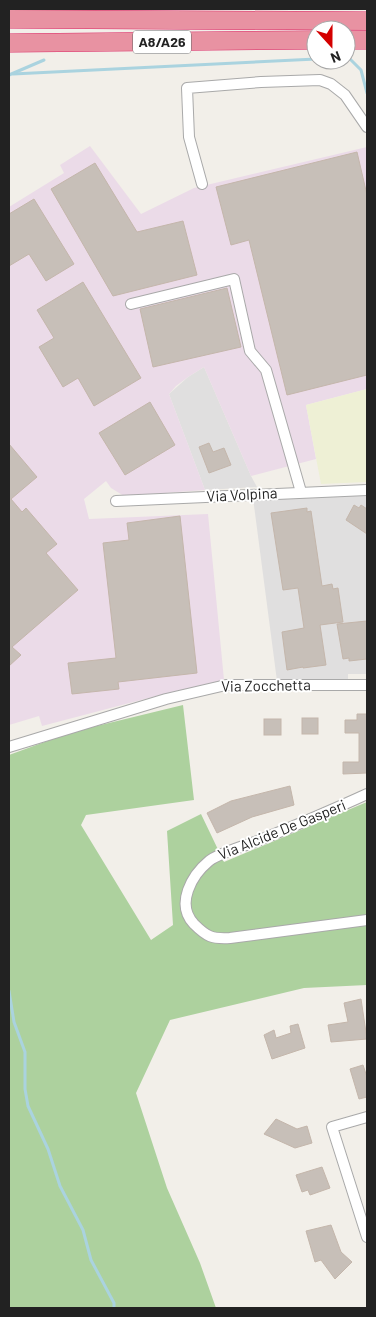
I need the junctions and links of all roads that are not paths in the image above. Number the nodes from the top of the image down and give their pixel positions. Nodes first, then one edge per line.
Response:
1 (9, 20) edge
2 (367, 21) edge
3 (306, 40) edge
4 (9, 43) edge
5 (367, 127) edge
6 (202, 184) dead end
7 (131, 304) dead end
8 (367, 490) edge
9 (301, 492) junction
10 (116, 501) dead end
11 (367, 685) edge
12 (9, 746) edge
13 (367, 794) edge
14 (367, 920) edge
15 (367, 1117) edge
16 (367, 1237) edge

1 - 2 highway, A8/A26
3 - 4 highway, A8/A26
5 - 6 street
7 - 9 street
8 - 9 street, Via Volpina
9 - 10 street, Via Volpina
11 - 12 street, Via Zocchetta
13 - 14 street, Via Alcide De Gasperi
15 - 16 street

